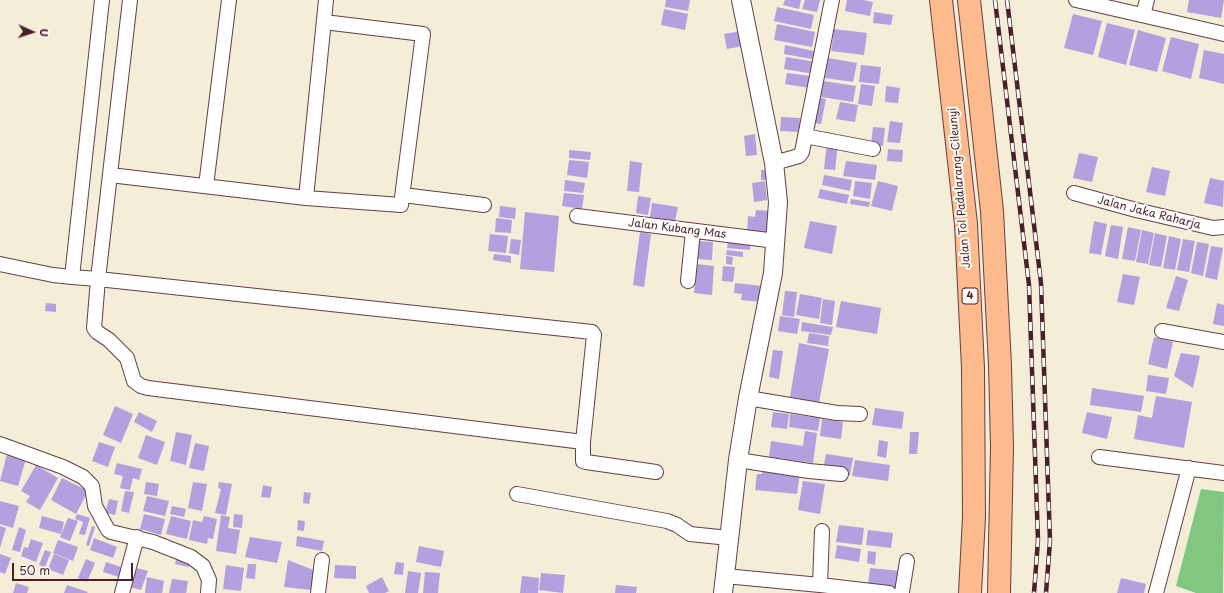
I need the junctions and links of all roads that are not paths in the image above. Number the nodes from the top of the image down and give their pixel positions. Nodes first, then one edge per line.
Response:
1 (102, 0) edge
2 (130, 0) edge
3 (229, 0) edge
4 (326, 0) edge
5 (741, 0) edge
6 (832, 0) edge
7 (941, 0) edge
8 (969, 0) edge
9 (1076, 0) edge
10 (1147, 0) edge
11 (1143, 15) junction
12 (324, 22) junction
13 (1224, 34) edge
14 (805, 136) junction
15 (873, 149) dead end
16 (774, 163) junction
17 (110, 175) junction
18 (206, 186) junction
19 (1074, 193) dead end
20 (403, 194) junction
21 (306, 198) junction
22 (484, 205) dead end
23 (577, 216) dead end
24 (1224, 227) edge
25 (693, 231) junction
26 (776, 242) junction
27 (0, 264) edge
28 (72, 277) junction
29 (98, 279) junction
30 (688, 281) dead end
31 (1162, 331) dead end
32 (1224, 342) edge
33 (748, 398) junction
34 (860, 414) dead end
35 (583, 442) junction
36 (0, 444) edge
37 (1099, 457) dead end
38 (738, 460) junction
39 (1189, 468) junction
40 (656, 472) dead end
41 (1224, 473) edge
42 (841, 474) dead end
43 (517, 494) dead end
44 (822, 532) dead end
45 (137, 537) junction
46 (729, 538) junction
47 (322, 560) dead end
48 (907, 561) dead end
49 (724, 585) edge
50 (820, 585) junction
51 (122, 593) edge
52 (208, 593) edge
53 (318, 593) edge
54 (889, 593) edge
55 (901, 593) edge
56 (970, 593) edge
57 (999, 593) edge
58 (1156, 593) edge

1 - 28 street
2 - 17 street
3 - 18 street
4 - 12 street
5 - 16 street
6 - 14 street
7 - 56 highway, Jalan Tol Padalarang–Cileunyi / 4
8 - 57 highway
9 - 11 street
10 - 11 street
11 - 13 street
12 - 20 street
12 - 21 street
14 - 15 street
14 - 16 street
16 - 26 street
17 - 18 street
17 - 29 street
18 - 21 street
19 - 24 street, Jalan Jaka Raharja
20 - 21 street
20 - 22 street
23 - 25 street, Jalan Kubang Mas
25 - 26 street, Jalan Kubang Mas
25 - 30 street
26 - 33 street
27 - 28 street
28 - 29 street
29 - 35 street
29 - 35 street
31 - 32 street
33 - 34 street
33 - 38 street
35 - 40 street
36 - 45 street
37 - 39 street
38 - 42 street
38 - 46 street
39 - 41 street
39 - 58 street
43 - 46 street
44 - 50 street
45 - 51 street
45 - 52 street
46 - 49 street
47 - 53 street
48 - 55 street
49 - 50 street
50 - 54 street

